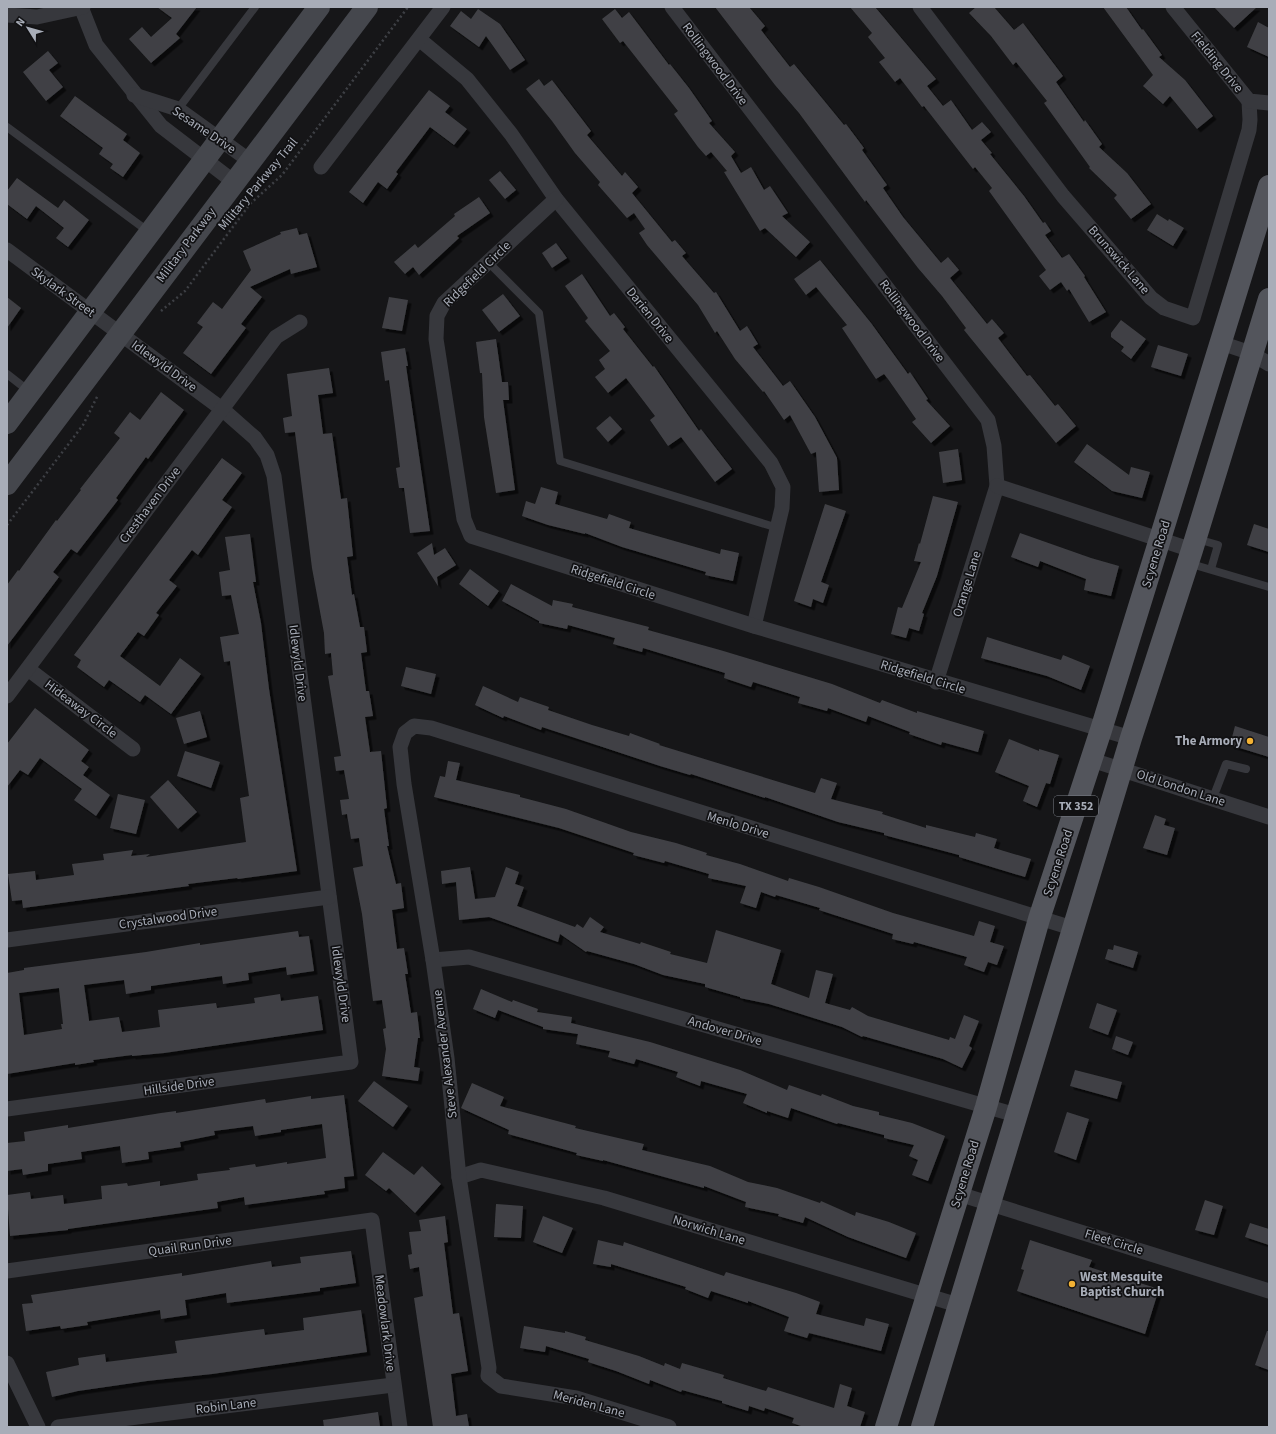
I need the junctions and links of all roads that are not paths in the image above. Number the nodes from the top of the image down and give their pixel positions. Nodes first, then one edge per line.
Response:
1 (82, 7) edge
2 (255, 7) edge
3 (319, 7) edge
4 (367, 7) edge
5 (442, 7) edge
6 (672, 7) edge
7 (920, 7) edge
8 (1173, 7) edge
9 (7, 15) edge
10 (419, 38) junction
11 (134, 95) junction
12 (1249, 101) junction
13 (1269, 103) edge
14 (178, 109) junction
15 (7, 127) edge
16 (220, 139) junction
17 (204, 160) junction
18 (250, 161) junction
19 (321, 167) dead end
20 (234, 182) junction
21 (1269, 186) edge
22 (556, 199) junction
23 (149, 232) junction
24 (7, 250) edge
25 (488, 262) junction
26 (1269, 299) edge
27 (90, 311) junction
28 (300, 322) dead end
29 (120, 333) junction
30 (1221, 343) junction
31 (1260, 359) edge
32 (7, 374) edge
33 (30, 392) junction
34 (222, 409) junction
35 (7, 423) edge
36 (8, 481) edge
37 (997, 486) junction
38 (778, 528) junction
39 (1161, 540) junction
40 (1191, 550) junction
41 (1211, 569) junction
42 (1269, 587) edge
43 (754, 626) junction
44 (28, 668) junction
45 (936, 682) junction
46 (7, 696) edge
47 (1102, 730) junction
48 (405, 733) joint
49 (1131, 738) junction
50 (133, 749) dead end
51 (1092, 760) junction
52 (1122, 768) junction
53 (1246, 769) dead end
54 (1213, 798) junction
55 (1269, 817) edge
56 (329, 897) junction
57 (1039, 919) junction
58 (1072, 928) junction
59 (7, 940) edge
60 (434, 960) junction
61 (351, 1062) joint
62 (986, 1107) junction
63 (7, 1109) edge
64 (1016, 1115) junction
65 (459, 1177) junction
66 (959, 1194) junction
67 (990, 1203) junction
68 (372, 1220) joint
69 (7, 1271) edge
70 (1269, 1291) edge
71 (927, 1296) junction
72 (958, 1305) junction
73 (7, 1363) edge
74 (488, 1376) joint
75 (393, 1385) junction
76 (38, 1427) edge
77 (58, 1427) edge
78 (400, 1427) edge
79 (668, 1427) edge
80 (886, 1427) edge
81 (922, 1427) edge

1 - 9 street
1 - 11 street, Sesame Drive
2 - 14 lane
3 - 16 main road
4 - 18 main road, Military Parkway
5 - 10 street
6 - 37 street, Rollingwood Drive
7 - 12 street, Brunswick Lane
8 - 12 street, Fielding Drive
10 - 19 street
10 - 22 street, Darien Drive
11 - 14 street, Sesame Drive
11 - 17 street, Sesame Drive
12 - 13 street, Fielding Drive
14 - 16 street, Sesame Drive
15 - 23 lane
16 - 17 main road
16 - 18 street, Sesame Drive
17 - 20 street, Sesame Drive
17 - 23 main road
18 - 20 main road, Military Parkway
20 - 29 main road, Military Parkway
21 - 30 main road, Scyene Road / TX 352
22 - 25 street, Ridgefield Circle
22 - 38 street, Darien Drive
23 - 27 main road
24 - 27 street, Skylark Street
25 - 38 lane
25 - 43 street, Ridgefield Circle
26 - 31 main road, TX 352
27 - 29 street, Skylark Street
27 - 33 main road
28 - 34 street, Cresthaven Drive
29 - 34 street, Idlewyld Drive
29 - 36 main road, Military Parkway
30 - 31 street
30 - 39 main road, Scyene Road / TX 352
31 - 40 main road, TX 352
32 - 33 lane
33 - 35 main road
34 - 44 street, Cresthaven Drive
34 - 56 street, Idlewyld Drive
37 - 39 street
37 - 45 street, Orange Lane
38 - 43 street, Darien Drive
39 - 40 street
39 - 47 main road, Scyene Road / TX 352
40 - 41 lane
40 - 41 lane
40 - 49 main road, TX 352
41 - 42 lane
43 - 45 street, Ridgefield Circle
44 - 46 street, Cresthaven Drive
44 - 50 street, Hideaway Circle
45 - 47 street, Ridgefield Circle
47 - 49 street, Ridgefield Circle
47 - 51 main road, Scyene Road / TX 352
48 - 57 street, Menlo Drive
48 - 60 street, Steve Alexander Avenue
49 - 52 main road, TX 352
51 - 52 street, Old London Lane
51 - 57 main road, Scyene Road / TX 352
52 - 54 street, Old London Lane
52 - 58 main road, TX 352
53 - 54 lane
54 - 55 street, Old London Lane
56 - 59 street, Crystalwood Drive
56 - 61 street, Idlewyld Drive
57 - 58 street, Menlo Drive
57 - 62 main road, Scyene Road / TX 352
58 - 64 main road, TX 352
60 - 62 street, Andover Drive
60 - 65 street, Steve Alexander Avenue
61 - 63 street, Hillside Drive
62 - 64 street, Andover Drive
62 - 66 main road, Scyene Road / TX 352
64 - 67 main road, TX 352
65 - 71 street, Norwich Lane
65 - 74 street, Steve Alexander Avenue
66 - 67 street, Fleet Circle
66 - 71 main road, Scyene Road / TX 352
67 - 70 street, Fleet Circle
67 - 72 main road, TX 352
68 - 69 street, Quail Run Drive
68 - 75 street, Meadowlark Drive
71 - 72 street, Norwich Lane
71 - 80 main road, Scyene Road / TX 352
72 - 81 main road, TX 352
73 - 76 street
74 - 79 street, Meriden Lane
75 - 77 street, Robin Lane
75 - 78 street, Meadowlark Drive

